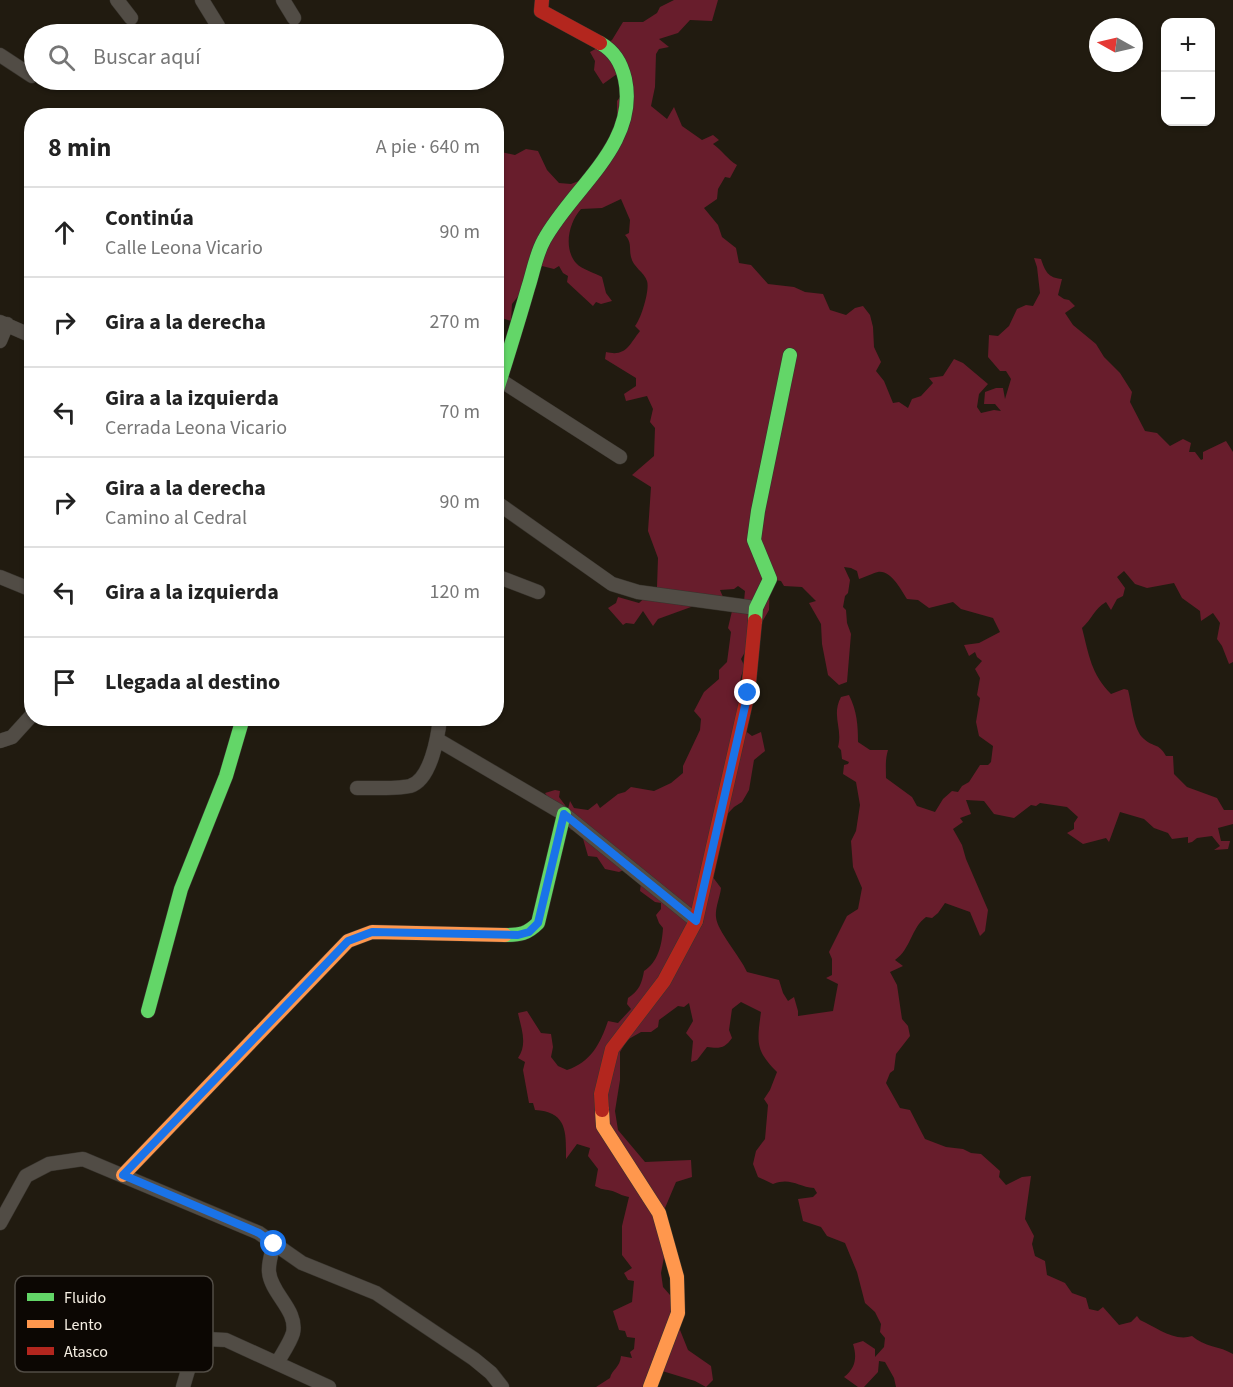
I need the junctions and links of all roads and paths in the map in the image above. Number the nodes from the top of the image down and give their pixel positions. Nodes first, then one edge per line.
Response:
1 (117, 0) edge
2 (202, 0) edge
3 (284, 0) edge
4 (542, 0) edge
5 (131, 18) dead end
6 (294, 18) dead end
7 (217, 24) edge
8 (0, 55) edge
9 (24, 71) edge
10 (4, 323) edge
11 (24, 332) edge
12 (0, 340) edge
13 (790, 355) dead end
14 (504, 365) edge
15 (504, 388) edge
16 (620, 457) dead end
17 (504, 508) edge
18 (0, 577) edge
19 (504, 579) edge
20 (24, 587) edge
21 (538, 592) dead end
22 (756, 608) junction
23 (24, 724) edge
24 (241, 726) edge
25 (439, 726) edge
26 (438, 740) junction
27 (0, 741) edge
28 (357, 788) dead end
29 (564, 814) junction
30 (696, 921) junction
31 (148, 1011) dead end
32 (123, 1175) junction
33 (0, 1223) edge
34 (274, 1244) junction
35 (213, 1339) edge
36 (277, 1363) junction
37 (187, 1372) edge
38 (183, 1387) edge
39 (329, 1387) edge
40 (502, 1387) edge
41 (650, 1387) edge

1 - 5 street
2 - 7 street
3 - 6 street
4 - 14 street
8 - 9 street
10 - 11 street
10 - 12 street
13 - 22 street
15 - 16 street
17 - 22 street
18 - 20 street
19 - 21 street
22 - 30 street
23 - 27 street
24 - 31 street
25 - 26 street
26 - 28 street
26 - 29 street
29 - 30 street
29 - 32 street
30 - 41 street
32 - 33 street
32 - 34 street
34 - 36 street
34 - 40 street
35 - 36 street
36 - 39 street
37 - 38 street

